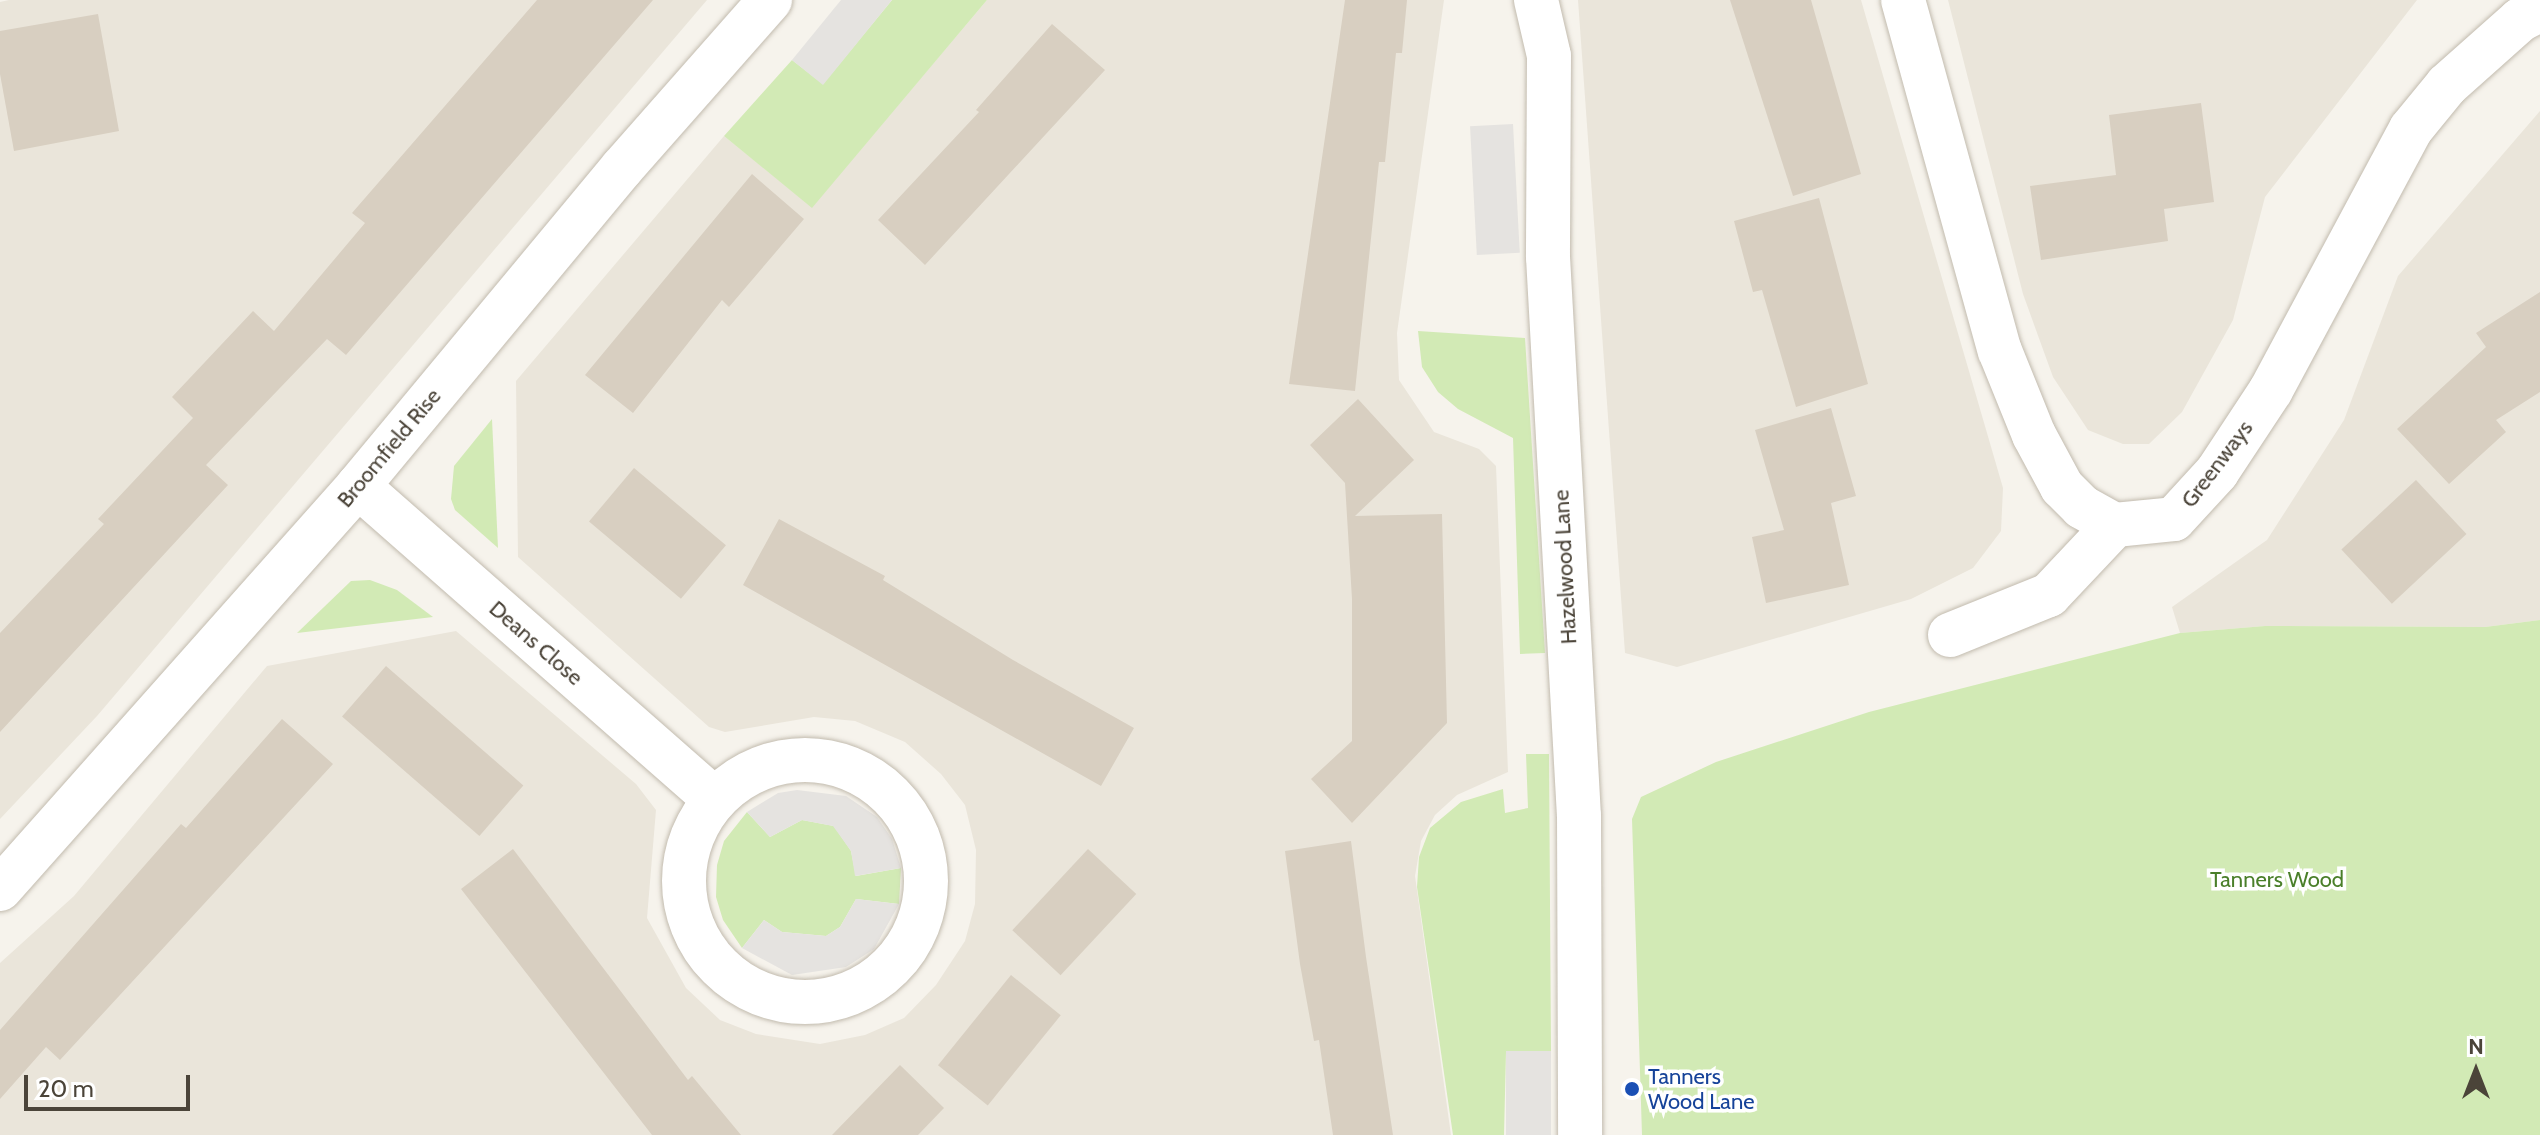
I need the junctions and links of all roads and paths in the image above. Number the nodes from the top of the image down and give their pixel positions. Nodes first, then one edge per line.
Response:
1 (770, 0) edge
2 (1536, 0) edge
3 (1903, 0) edge
4 (2540, 10) edge
5 (358, 486) junction
6 (2115, 525) junction
7 (1950, 635) dead end
8 (715, 800) junction
9 (0, 889) edge
10 (1580, 1135) edge

1 - 5 street, Broomfield Rise
2 - 10 street, Hazelwood Lane
3 - 6 street
4 - 6 street, Greenways
5 - 8 street, Deans Close
5 - 9 street, Broomfield Rise
6 - 7 street
8 - 8 street

